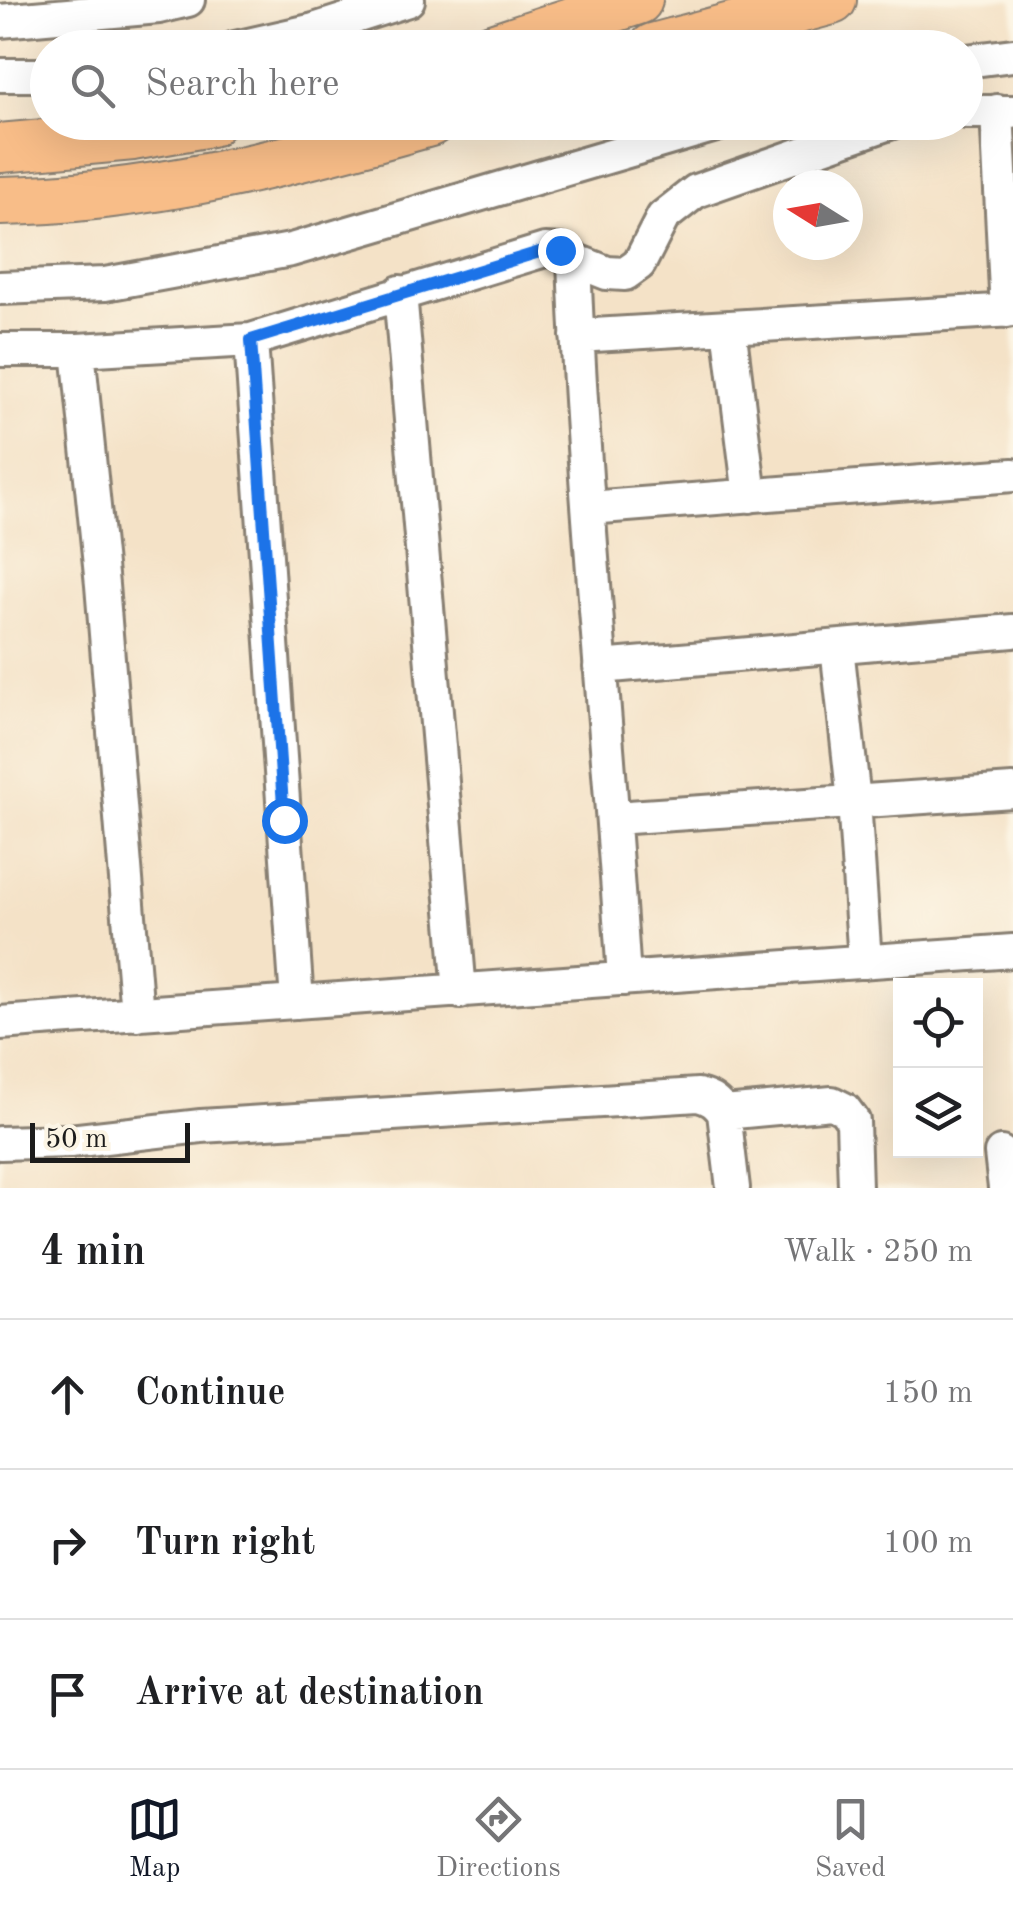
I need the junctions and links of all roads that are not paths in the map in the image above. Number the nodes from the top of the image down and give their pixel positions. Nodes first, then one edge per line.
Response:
1 (188, 0) edge
2 (408, 0) edge
3 (638, 0) edge
4 (832, 0) edge
5 (110, 5) edge
6 (0, 20) edge
7 (314, 30) edge
8 (547, 30) edge
9 (720, 30) edge
10 (1013, 55) edge
11 (983, 59) edge
12 (30, 74) edge
13 (0, 75) edge
14 (992, 112) edge
15 (99, 140) edge
16 (363, 140) edge
17 (665, 140) edge
18 (840, 140) edge
19 (0, 148) edge
20 (0, 201) edge
21 (574, 260) junction
22 (0, 288) edge
23 (400, 292) junction
24 (1010, 311) edge
25 (730, 327) junction
26 (577, 336) junction
27 (251, 340) junction
28 (0, 350) edge
29 (78, 350) junction
30 (1013, 475) edge
31 (750, 496) junction
32 (589, 508) junction
33 (1013, 631) edge
34 (837, 647) junction
35 (600, 668) junction
36 (1013, 792) edge
37 (854, 801) junction
38 (614, 818) junction
39 (1013, 951) edge
40 (865, 962) junction
41 (624, 979) junction
42 (460, 992) junction
43 (297, 1002) junction
44 (138, 1014) junction
45 (0, 1023) edge
46 (724, 1114) junction
47 (0, 1143) edge
48 (1001, 1153) dead end
49 (734, 1188) edge
50 (855, 1188) edge
51 (1005, 1188) edge

1 - 5 street
2 - 7 street
3 - 8 highway
4 - 9 highway
5 - 6 street
10 - 11 street
12 - 13 street
14 - 24 street
15 - 19 highway
16 - 20 highway
17 - 22 street
18 - 21 street
21 - 23 street
21 - 26 street
23 - 27 street
23 - 42 street
24 - 25 street
25 - 26 street
25 - 31 street
26 - 32 street
27 - 29 street
27 - 43 street
28 - 29 street
29 - 44 street
30 - 31 street
31 - 32 street
32 - 35 street
33 - 34 street
34 - 35 street
34 - 37 street
35 - 38 street
36 - 37 street
37 - 38 street
37 - 40 street
38 - 41 street
39 - 40 street
40 - 41 street
41 - 42 street
42 - 43 street
43 - 44 street
44 - 45 street
46 - 47 street
46 - 49 street
46 - 50 street
48 - 51 street

